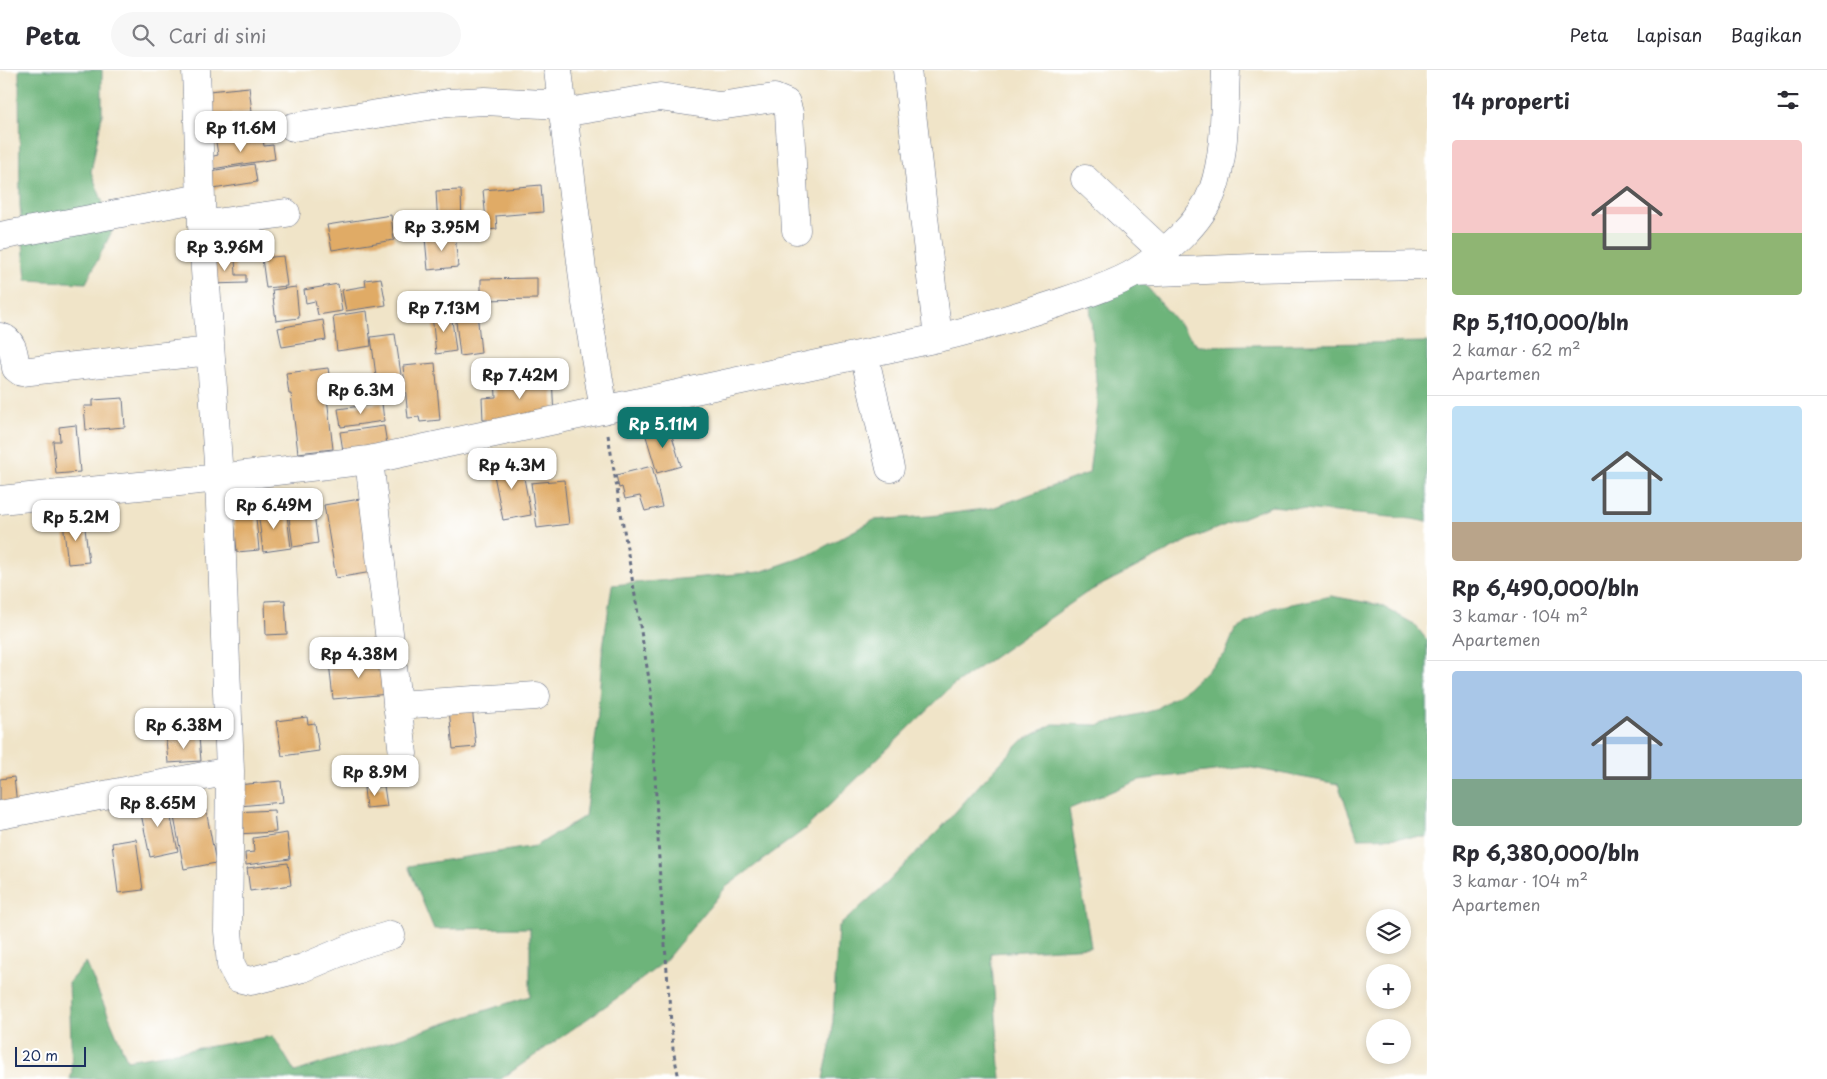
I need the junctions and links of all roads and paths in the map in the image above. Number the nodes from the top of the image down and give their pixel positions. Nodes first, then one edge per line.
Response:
1 (196, 70) edge
2 (558, 70) edge
3 (906, 70) edge
4 (1226, 70) edge
5 (562, 109) junction
6 (293, 127) dead end
7 (1085, 178) dead end
8 (201, 198) junction
9 (286, 213) dead end
10 (202, 225) junction
11 (796, 230) dead end
12 (0, 236) edge
13 (1163, 252) junction
14 (1427, 265) edge
15 (1135, 273) junction
16 (0, 337) edge
17 (938, 338) junction
18 (210, 351) junction
19 (864, 354) junction
20 (604, 410) junction
21 (369, 460) junction
22 (890, 468) dead end
23 (219, 478) junction
24 (0, 500) edge
25 (536, 696) dead end
26 (397, 705) junction
27 (403, 754) dead end
28 (230, 771) junction
29 (0, 815) edge
30 (391, 935) dead end
31 (679, 1079) edge

1 - 8 street
2 - 5 street
3 - 17 street
4 - 13 street
5 - 6 street
5 - 11 street
5 - 20 street
7 - 13 street
8 - 10 street
8 - 12 street
9 - 10 street
10 - 18 street
13 - 15 street
14 - 15 street
15 - 17 street
16 - 18 street
17 - 19 street
18 - 23 street
19 - 20 street
19 - 22 street
20 - 21 street
20 - 31 path
21 - 23 street
21 - 26 street
23 - 24 street
23 - 28 street
25 - 26 street
26 - 27 street
28 - 29 street
28 - 30 street

